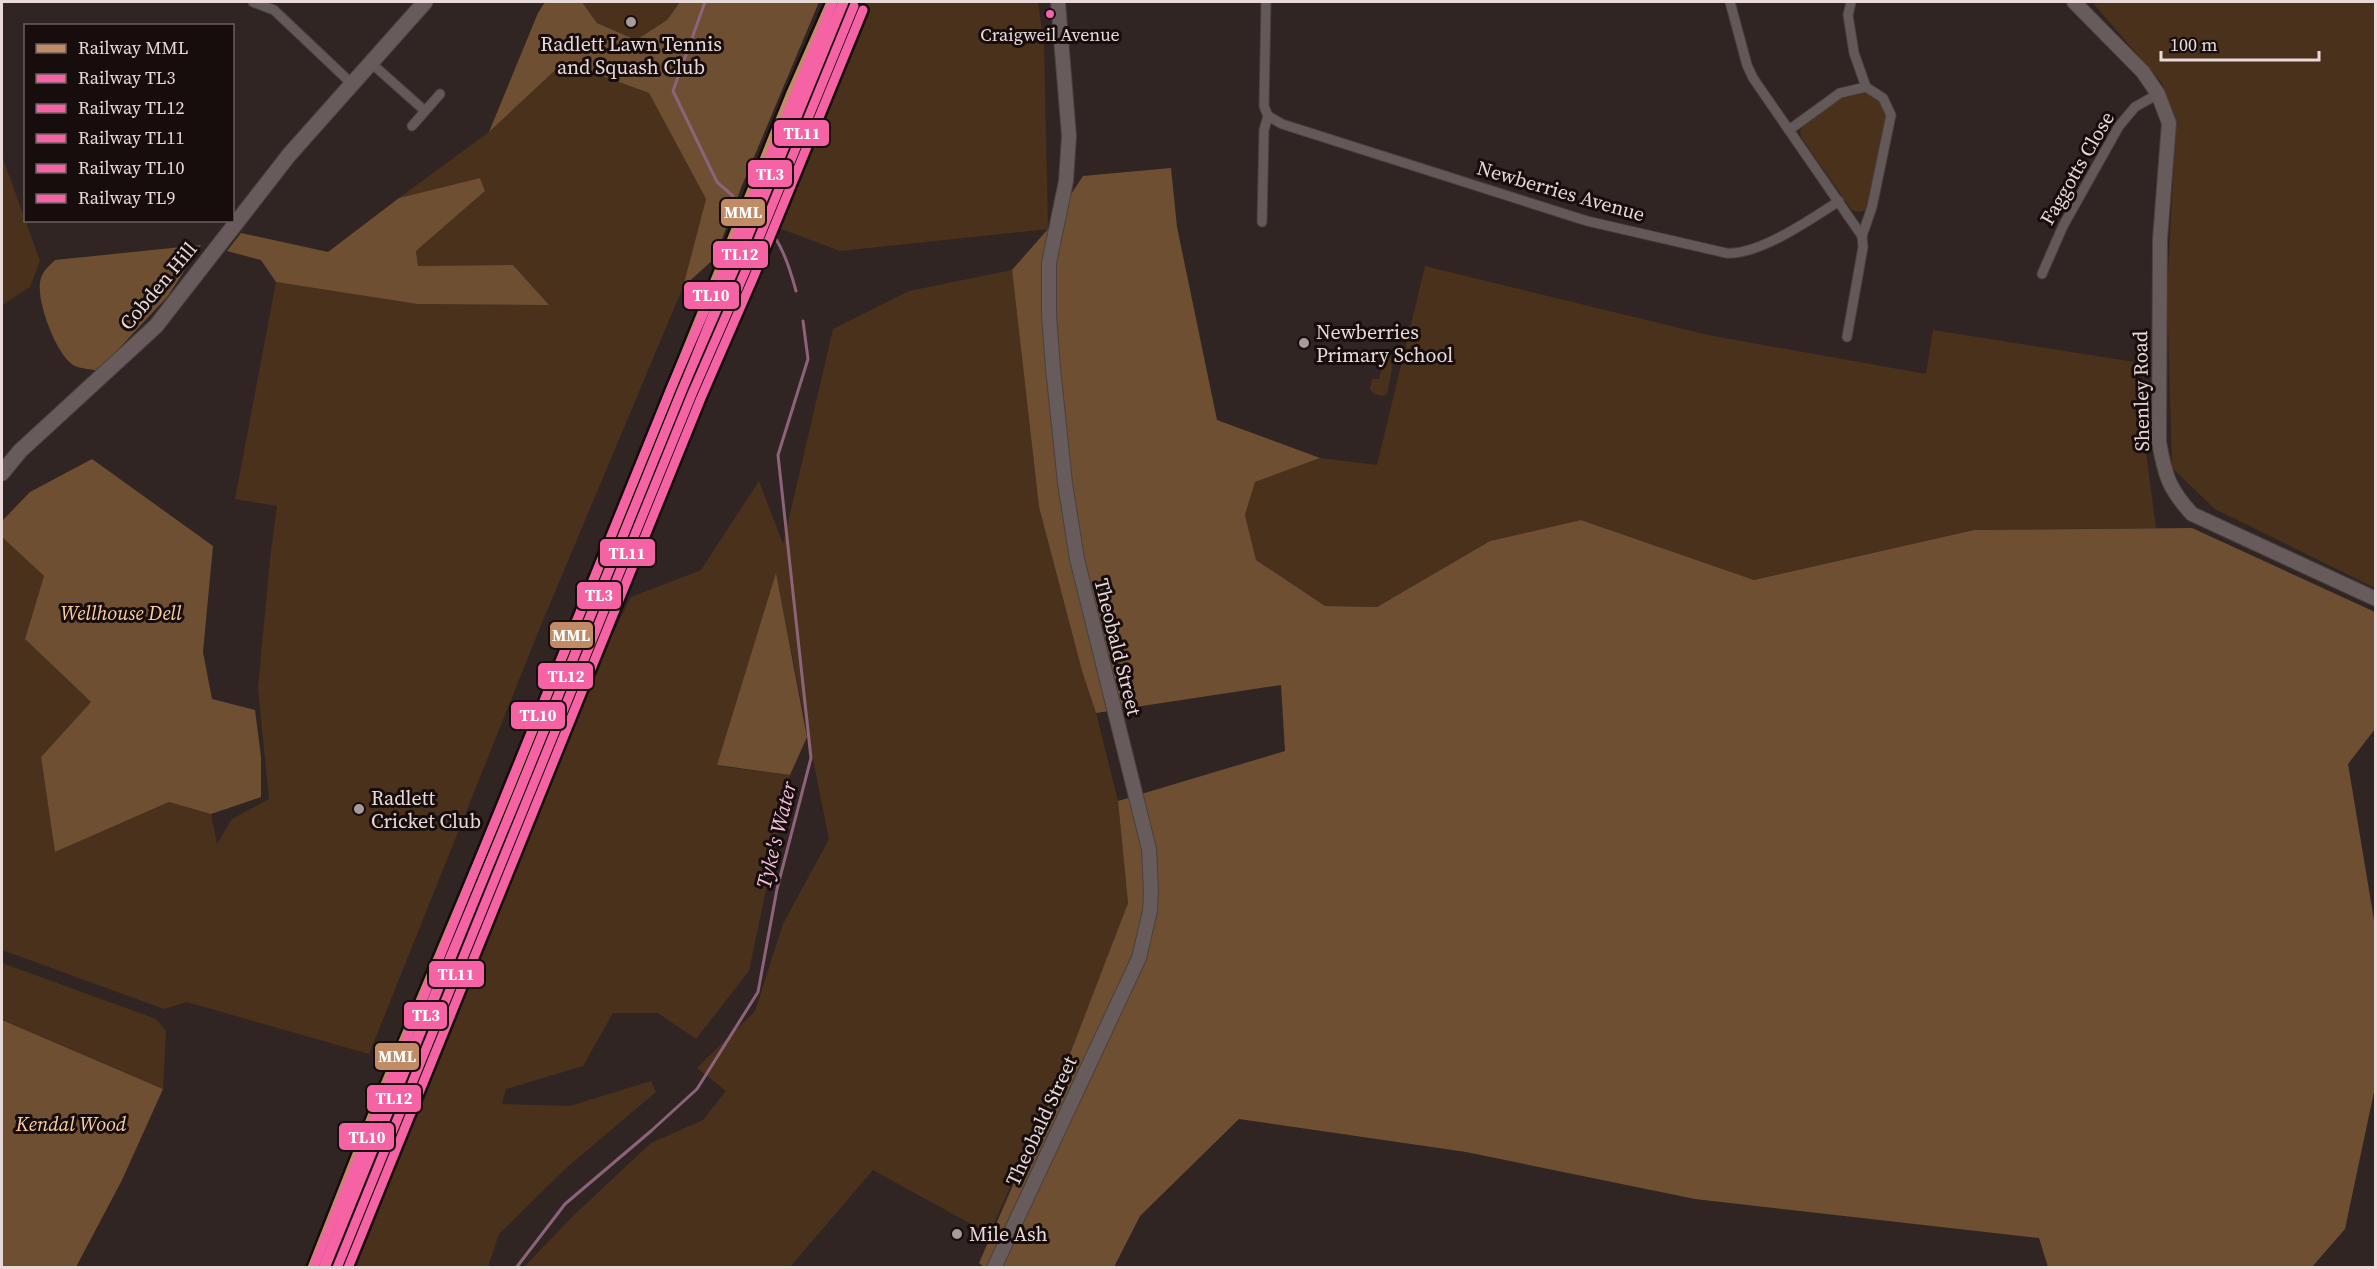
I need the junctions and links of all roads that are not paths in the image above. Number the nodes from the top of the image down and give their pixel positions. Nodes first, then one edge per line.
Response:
1 (253, 2) edge
2 (425, 2) edge
3 (1058, 2) edge
4 (1266, 2) edge
5 (1730, 2) edge
6 (1851, 2) edge
7 (2074, 2) edge
8 (370, 62) junction
9 (351, 83) junction
10 (1866, 87) junction
11 (440, 94) dead end
12 (2158, 94) junction
13 (425, 111) junction
14 (1268, 116) junction
15 (412, 126) dead end
16 (1789, 130) junction
17 (1839, 201) junction
18 (1262, 222) dead end
19 (1862, 236) junction
20 (2042, 274) dead end
21 (1847, 337) dead end
22 (2, 473) edge
23 (2376, 599) edge
24 (994, 1268) edge

1 - 9 street
2 - 8 main road, Cobden Hill
3 - 24 street, Theobald Street
4 - 14 street
5 - 16 street
6 - 10 street
7 - 12 street, Shenley Road
8 - 9 main road, Cobden Hill
8 - 13 street
9 - 22 main road, Cobden Hill
10 - 16 street
10 - 19 street
11 - 13 street
12 - 20 street, Faggotts Close
12 - 23 street, Shenley Road
13 - 15 street
14 - 17 street, Newberries Avenue
14 - 18 street
16 - 17 street
17 - 19 street
19 - 21 street

